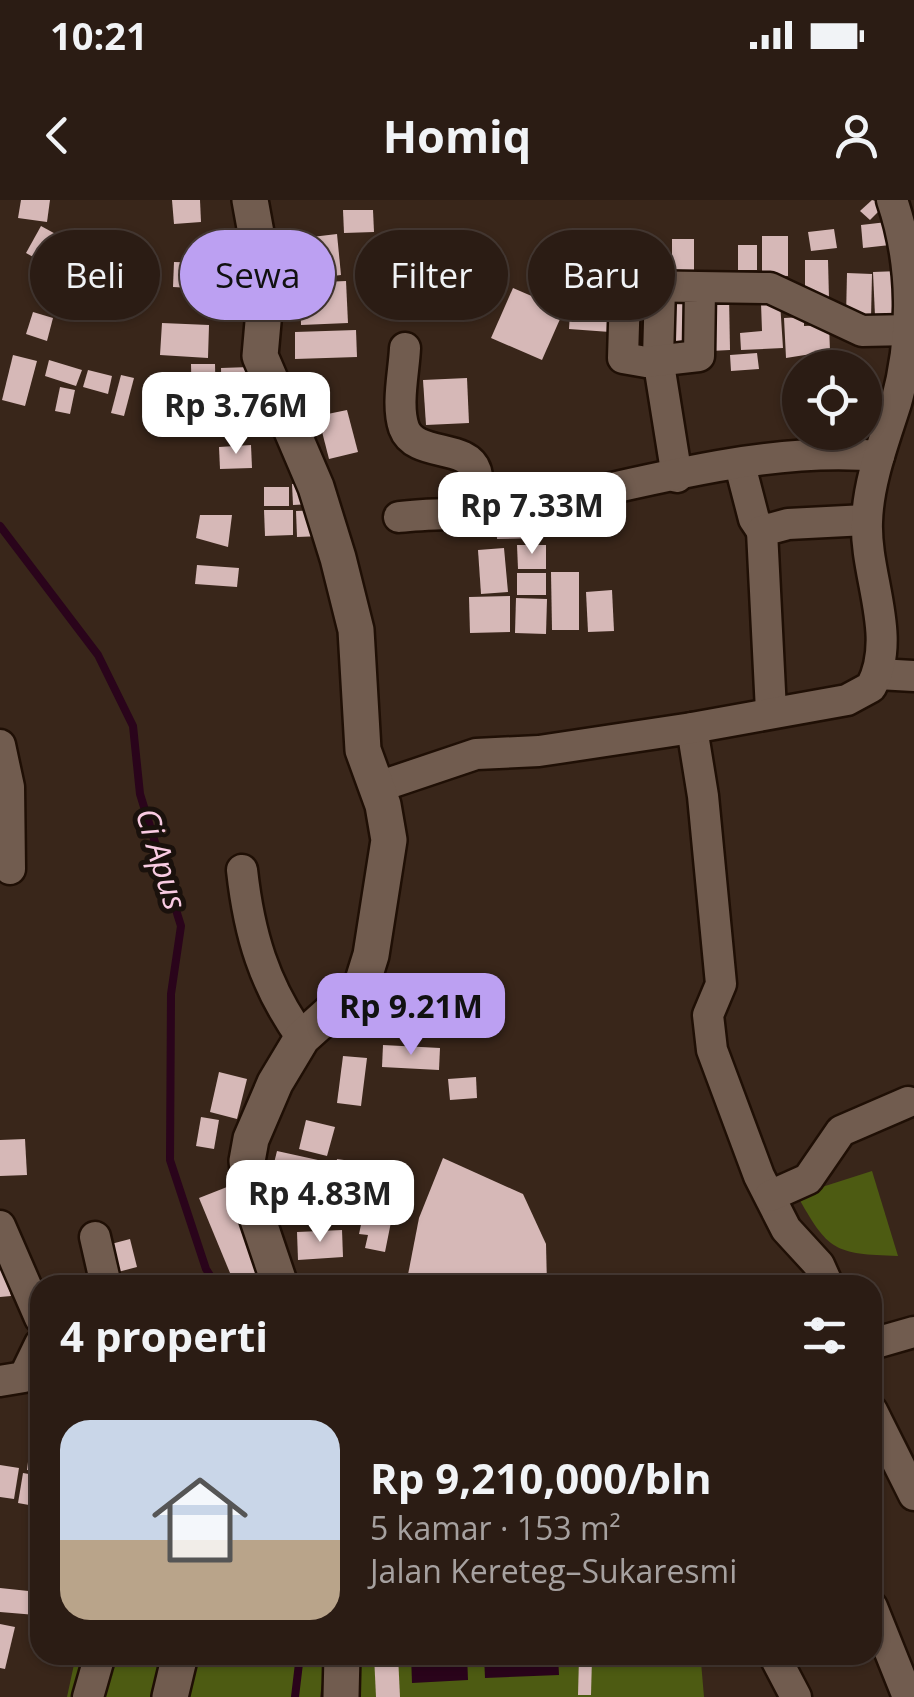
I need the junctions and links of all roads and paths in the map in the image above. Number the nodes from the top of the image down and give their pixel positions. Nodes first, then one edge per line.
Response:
1 (250, 200) edge
2 (892, 200) edge
3 (912, 275) edge
4 (700, 289) junction
5 (910, 330) junction
6 (405, 348) dead end
7 (658, 358) junction
8 (879, 456) junction
9 (740, 465) junction
10 (677, 476) junction
11 (478, 511) junction
12 (399, 517) dead end
13 (866, 520) junction
14 (762, 531) junction
15 (878, 674) junction
16 (914, 676) edge
17 (771, 712) junction
18 (692, 728) junction
19 (0, 745) edge
20 (376, 788) junction
21 (10, 869) dead end
22 (242, 870) dead end
23 (302, 1038) junction
24 (908, 1102) dead end
25 (770, 1196) junction
26 (0, 1226) edge
27 (95, 1236) dead end
28 (104, 1275) edge
29 (276, 1275) edge
30 (823, 1275) edge
31 (30, 1295) edge
32 (914, 1332) edge
33 (882, 1341) edge
34 (30, 1364) edge
35 (0, 1381) edge
36 (882, 1431) edge
37 (914, 1495) edge
38 (882, 1631) edge
39 (97, 1665) edge
40 (178, 1665) edge
41 (342, 1665) edge
42 (779, 1665) edge
43 (88, 1697) edge
44 (170, 1697) edge
45 (341, 1697) edge
46 (796, 1697) edge
47 (908, 1697) edge

1 - 20 street
2 - 3 street
3 - 5 street
4 - 5 street
4 - 7 street
4 - 7 street
5 - 8 street
6 - 11 street
7 - 10 street
8 - 9 street
8 - 13 street
9 - 10 street
9 - 14 street
10 - 11 street
11 - 12 street
13 - 14 street
13 - 15 street
14 - 17 street
15 - 16 street
15 - 17 street
17 - 18 street
18 - 20 street
18 - 25 street
19 - 21 street
20 - 23 street
22 - 23 street
23 - 29 street
24 - 25 street
25 - 30 street
26 - 31 street
27 - 28 street
32 - 33 street
34 - 35 street
36 - 37 street
38 - 47 street
39 - 43 street
40 - 44 street
41 - 45 street
42 - 46 street

